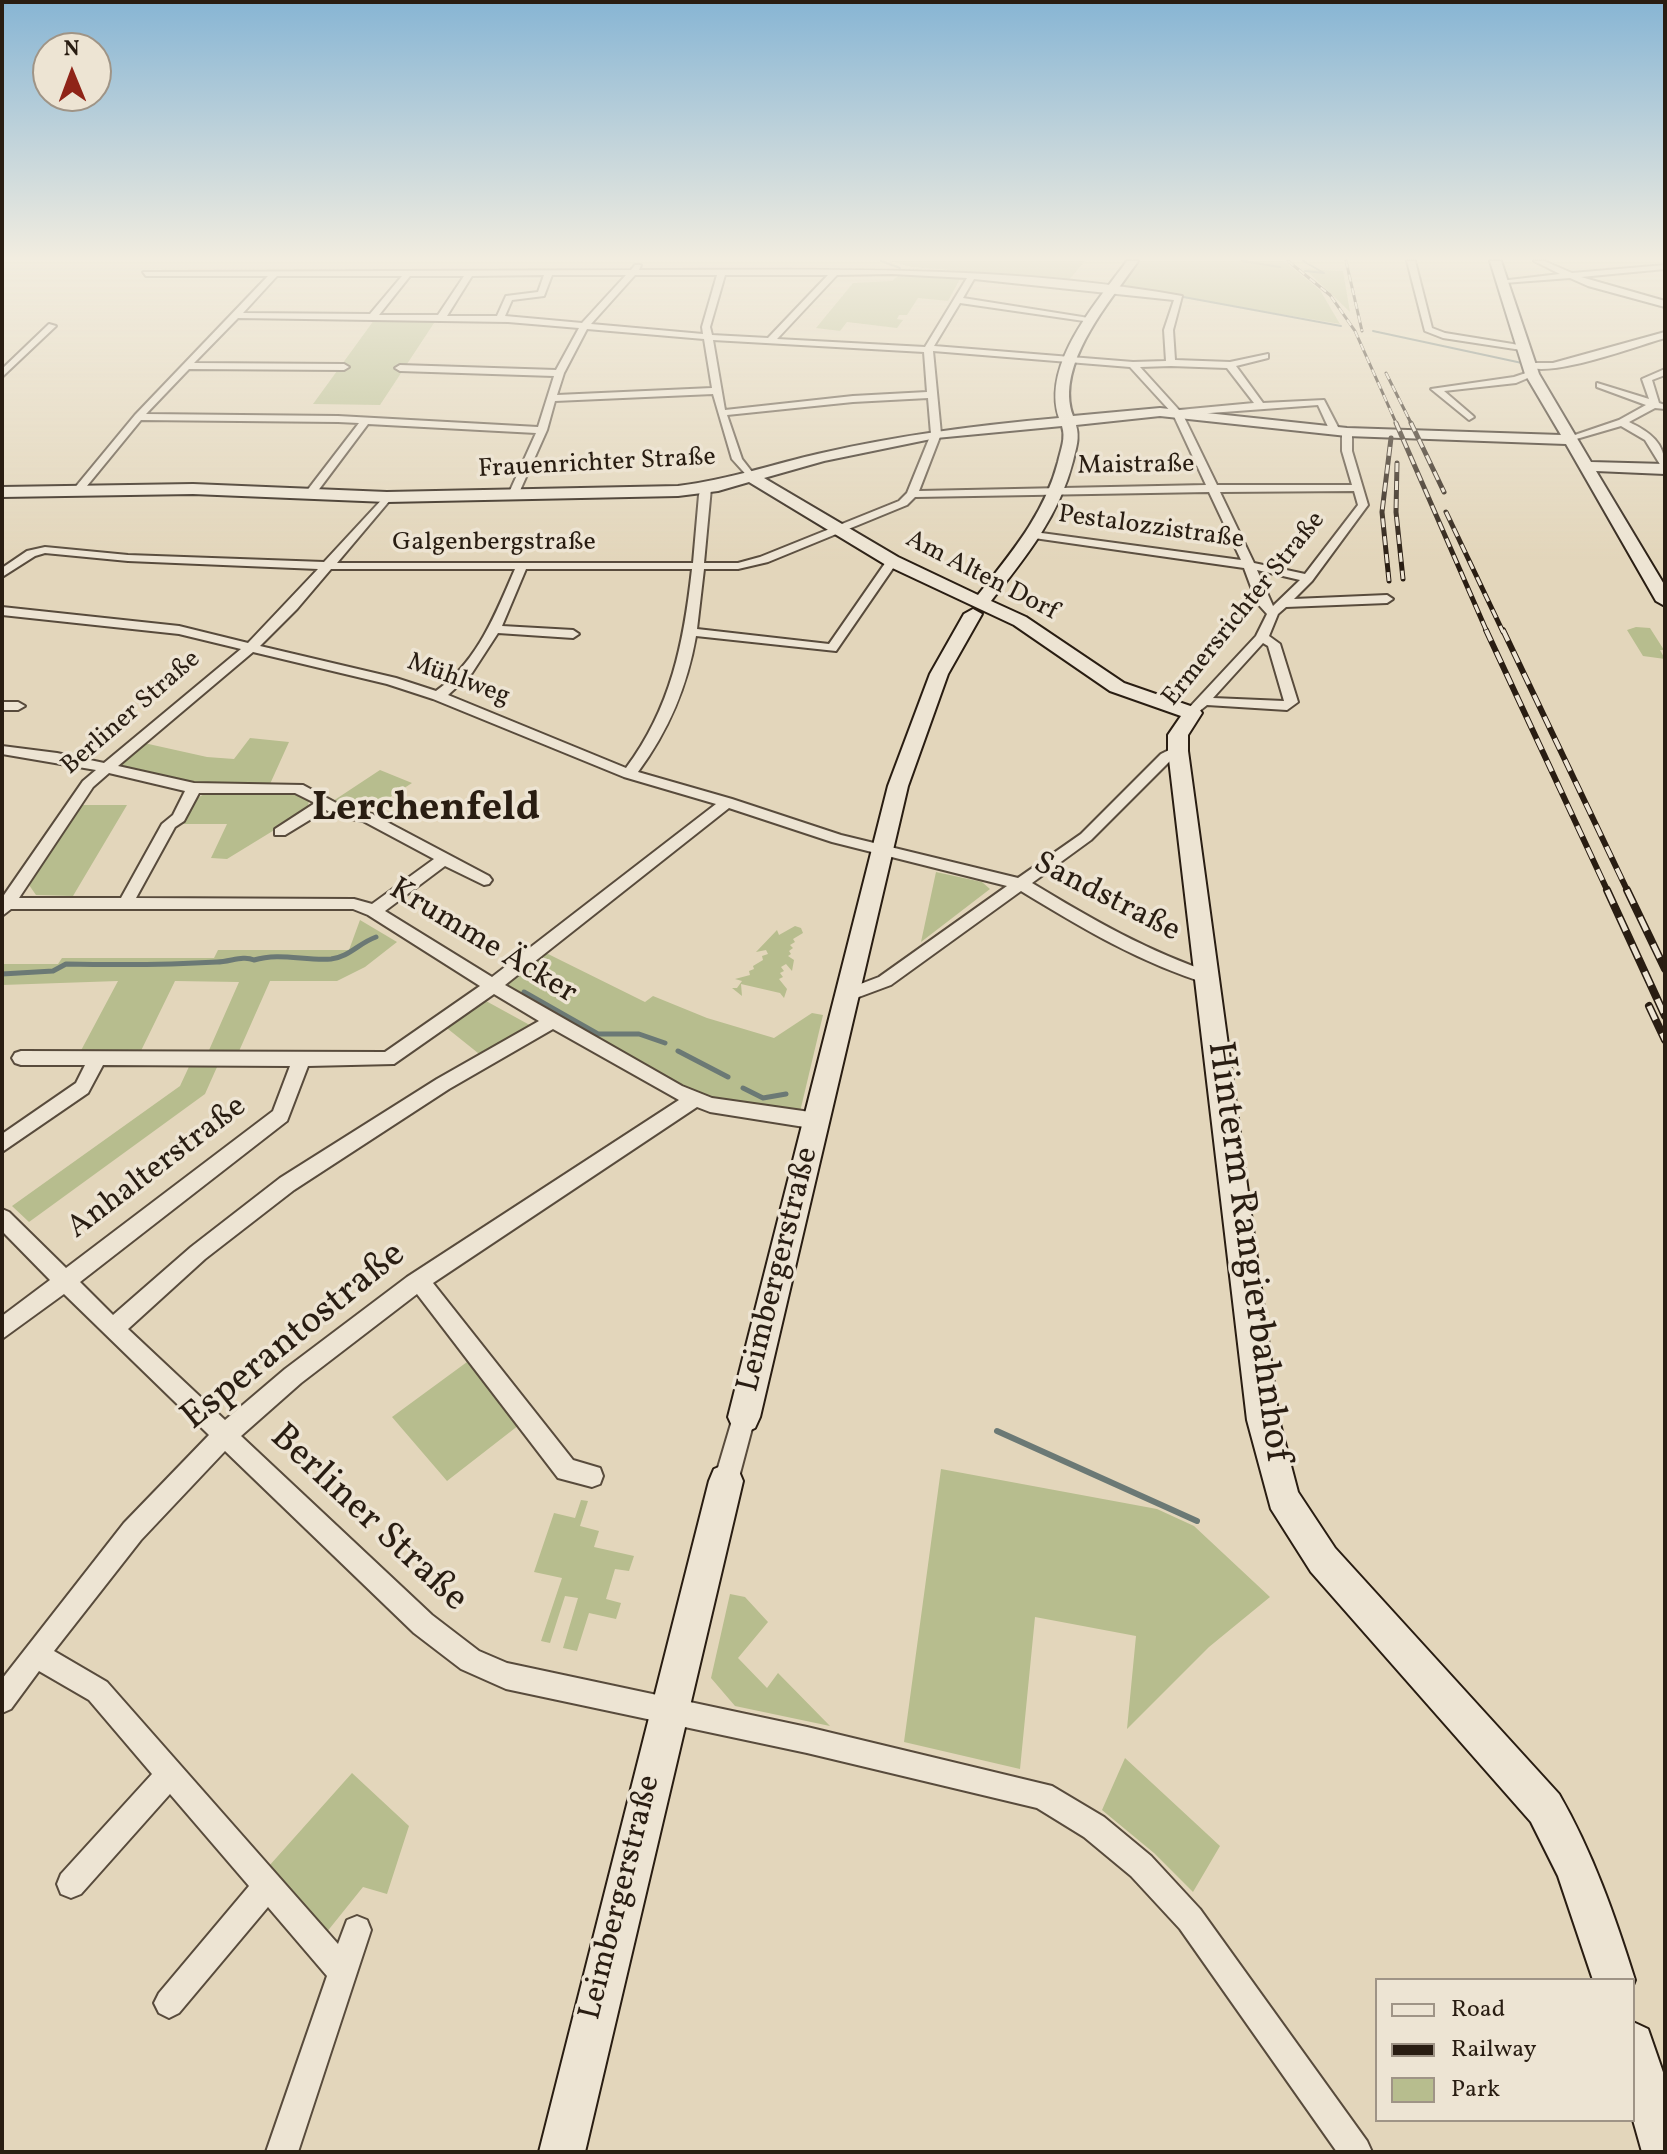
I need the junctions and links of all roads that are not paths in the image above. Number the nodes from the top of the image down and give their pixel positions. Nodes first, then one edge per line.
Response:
1 (190, 362) edge
2 (565, 362) edge
3 (712, 362) edge
4 (929, 362) edge
5 (1068, 362) edge
6 (1096, 362) edge
7 (1244, 362) edge
8 (1529, 362) edge
9 (1569, 362) edge
10 (1171, 363) joint
11 (1133, 365) junction
12 (1230, 365) junction
13 (186, 366) junction
14 (344, 367) dead end
15 (400, 368) dead end
16 (1531, 370) junction
17 (559, 373) junction
18 (1663, 375) edge
19 (1600, 385) dead end
20 (716, 391) junction
21 (932, 395) junction
22 (554, 398) junction
23 (1260, 405) junction
24 (1660, 406) edge
25 (721, 413) junction
26 (1177, 413) junction
27 (138, 417) junction
28 (1469, 417) dead end
29 (366, 420) junction
30 (1067, 421) junction
31 (1622, 422) junction
32 (1340, 429) junction
33 (542, 430) junction
34 (936, 434) junction
35 (1570, 440) junction
36 (1586, 466) junction
37 (1665, 466) edge
38 (751, 477) junction
39 (706, 488) junction
40 (1214, 488) junction
41 (1359, 488) junction
42 (78, 490) junction
43 (1058, 490) junction
44 (2, 492) edge
45 (310, 494) junction
46 (912, 494) junction
47 (513, 495) junction
48 (387, 497) junction
49 (836, 529) junction
50 (1034, 535) junction
51 (892, 561) junction
52 (1249, 565) junction
53 (325, 566) junction
54 (522, 566) junction
55 (698, 567) junction
56 (2, 573) edge
57 (1308, 578) junction
58 (1387, 599) dead end
59 (1665, 601) edge
60 (977, 608) junction
61 (1279, 608) junction
62 (2, 611) edge
63 (494, 629) junction
64 (692, 632) junction
65 (573, 634) dead end
66 (1262, 637) junction
67 (252, 646) junction
68 (438, 696) junction
69 (2, 706) edge
70 (18, 706) dead end
71 (1197, 707) junction
72 (2, 750) edge
73 (1178, 751) junction
74 (104, 768) junction
75 (629, 774) junction
76 (194, 788) junction
77 (727, 802) junction
78 (324, 804) junction
79 (280, 832) dead end
80 (883, 850) junction
81 (443, 860) junction
82 (484, 880) dead end
83 (1021, 884) junction
84 (125, 904) junction
85 (4, 905) edge
86 (374, 911) junction
87 (1209, 978) junction
88 (493, 986) junction
89 (848, 995) junction
90 (553, 1020) junction
91 (21, 1058) dead end
92 (302, 1058) junction
93 (97, 1059) junction
94 (694, 1099) junction
95 (817, 1121) junction
96 (2, 1144) edge
97 (2, 1218) edge
98 (64, 1281) junction
99 (419, 1281) junction
100 (2, 1329) edge
101 (113, 1329) junction
102 (744, 1417) joint
103 (226, 1436) junction
104 (592, 1476) dead end
105 (726, 1481) joint
106 (36, 1655) junction
107 (2, 1700) edge
108 (668, 1711) junction
109 (171, 1773) junction
110 (71, 1884) dead end
111 (267, 1886) junction
112 (357, 1930) dead end
113 (342, 1971) junction
114 (1613, 1978) edge
115 (169, 2003) dead end
116 (1635, 2051) edge
117 (1351, 2150) edge
118 (282, 2152) edge
119 (562, 2152) edge
120 (1665, 2152) edge

1 - 13 street
2 - 17 street
3 - 20 street
4 - 21 street
5 - 30 street, Leimbergerstraße
6 - 11 street
7 - 12 street
8 - 16 street
9 - 16 street
10 - 11 street
10 - 12 street
11 - 26 street
12 - 23 street
13 - 14 street
13 - 27 street
15 - 17 street
16 - 28 street
16 - 35 street
17 - 22 street
18 - 24 street
19 - 24 street
20 - 22 street
20 - 25 street
21 - 25 street
21 - 34 street
22 - 33 street
23 - 26 street
23 - 32 street
24 - 31 street
25 - 38 street
26 - 30 street, Frauenrichter Straße
26 - 32 street, Frauenrichter Straße
26 - 40 street
27 - 29 street
27 - 42 street
29 - 33 street
29 - 45 street
30 - 34 street, Frauenrichter Straße
30 - 43 street, Leimbergerstraße
31 - 35 street
31 - 37 street
32 - 35 street, Frauenrichter Straße
32 - 41 street, Ermersrichter Straße
33 - 47 street
34 - 38 street, Frauenrichter Straße
34 - 46 street
35 - 36 street
36 - 37 street
36 - 59 street
38 - 39 street, Frauenrichter Straße
38 - 49 street, Am Alten Dorf
39 - 47 street, Frauenrichter Straße
39 - 55 street
40 - 41 street, Maistraße
40 - 43 street, Maistraße
40 - 52 street
41 - 57 street, Ermersrichter Straße
42 - 44 street, Frauenrichter Straße
42 - 45 street, Frauenrichter Straße
43 - 46 street, Maistraße
43 - 50 street, Leimbergerstraße
45 - 48 street, Frauenrichter Straße
46 - 49 street, Galgenbergstraße
47 - 48 street, Frauenrichter Straße
48 - 53 street, Berliner Straße
49 - 51 street, Am Alten Dorf
49 - 55 street, Galgenbergstraße
50 - 52 street, Pestalozzistraße
50 - 60 street, Leimbergerstraße
51 - 60 street, Am Alten Dorf
51 - 64 street
52 - 57 street, Pestalozzistraße
52 - 61 street
53 - 54 street, Galgenbergstraße
53 - 56 street, Galgenbergstraße
53 - 67 street, Berliner Straße
54 - 55 street, Galgenbergstraße
54 - 63 street
55 - 64 street
57 - 61 street, Ermersrichter Straße
58 - 61 street
60 - 71 street, Am Alten Dorf
60 - 80 street, Leimbergerstraße
61 - 66 street, Ermersrichter Straße
62 - 67 street, Mühlweg
63 - 65 street
63 - 68 street
64 - 75 street
66 - 71 street, Ermersrichter Straße
66 - 71 street
67 - 68 street, Mühlweg
67 - 74 street, Berliner Straße
68 - 75 street, Mühlweg
69 - 70 street
71 - 73 street, Ermersrichter Straße
72 - 74 street
73 - 83 street, Ermersrichter Straße
73 - 87 street, Hinterm Rangierbahnhof
74 - 76 street
74 - 85 street, Berliner Straße
75 - 77 street, Mühlweg
76 - 78 street
76 - 84 street
77 - 80 street, Mühlweg
77 - 88 street
78 - 79 street
78 - 81 street
80 - 83 street, Sandstraße
80 - 89 street, Leimbergerstraße
81 - 82 street
81 - 86 street
83 - 87 street, Sandstraße
83 - 89 street, Ermersrichter Straße
84 - 85 street, Krumme Äcker
84 - 86 street, Krumme Äcker
86 - 88 street, Krumme Äcker
87 - 114 street, Hinterm Rangierbahnhof
88 - 90 street, Krumme Äcker
88 - 92 street
89 - 95 street, Leimbergerstraße
90 - 94 street, Krumme Äcker
90 - 101 street
91 - 93 street
92 - 93 street
92 - 98 street, Anhalterstraße
93 - 96 street
94 - 95 street, Krumme Äcker
94 - 99 street, Esperantostraße
95 - 102 street, Leimbergerstraße
97 - 98 street, Berliner Straße
98 - 100 street, Anhalterstraße
98 - 101 street, Berliner Straße
99 - 103 street, Esperantostraße
99 - 104 street
101 - 103 street, Berliner Straße
102 - 105 street, Leimbergerstraße
103 - 106 street, Esperantostraße
103 - 108 street, Berliner Straße
105 - 108 street, Leimbergerstraße
106 - 107 street, Esperantostraße
106 - 109 street
108 - 117 street, Berliner Straße
108 - 119 street, Leimbergerstraße
109 - 110 street
109 - 111 street
111 - 113 street
111 - 115 street
112 - 113 street
113 - 118 street
116 - 120 street

